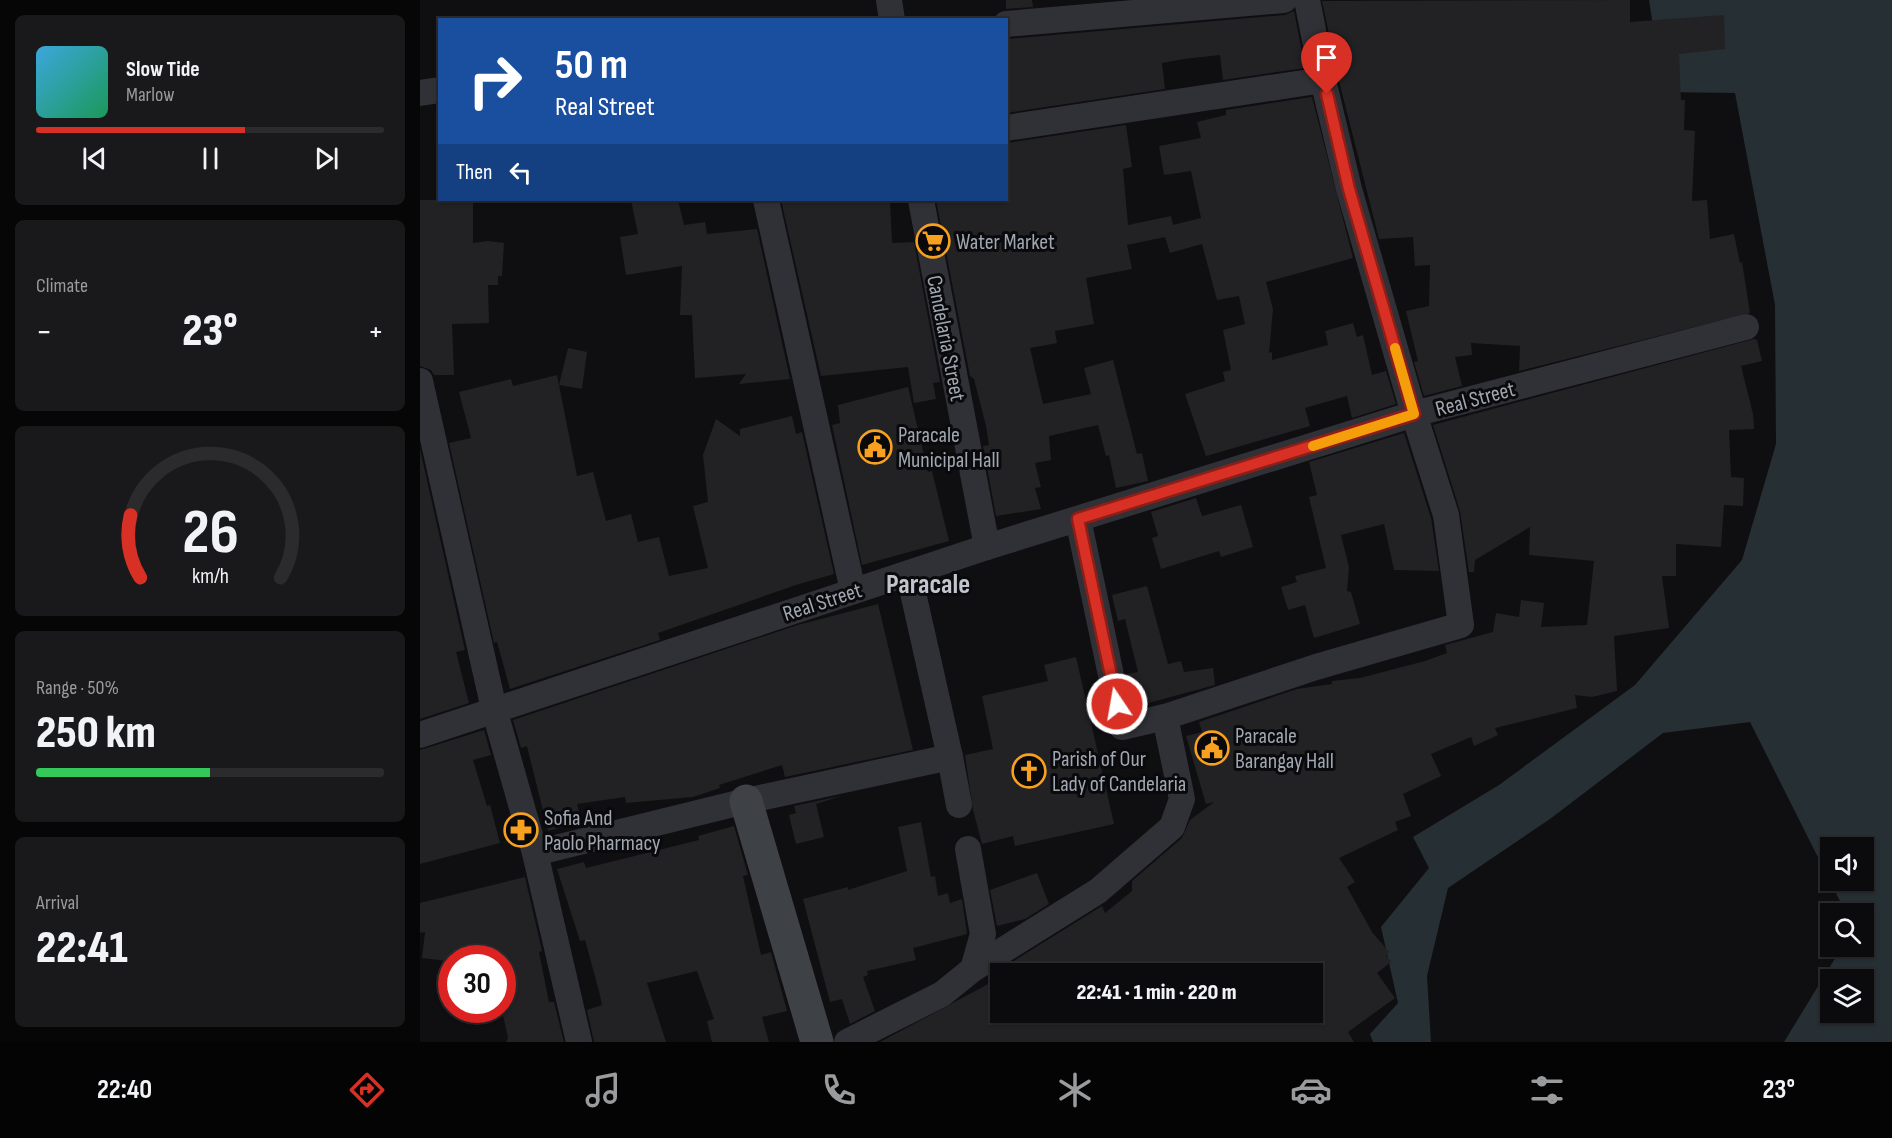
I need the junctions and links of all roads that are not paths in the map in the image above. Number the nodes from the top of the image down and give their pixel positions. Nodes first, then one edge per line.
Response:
1 (889, 0) edge
2 (1284, 0) edge
3 (1307, 0) edge
4 (892, 18) edge
5 (1008, 24) edge
6 (1323, 80) junction
7 (438, 90) edge
8 (420, 93) edge
9 (1008, 128) edge
10 (765, 201) edge
11 (921, 201) edge
12 (1746, 327) dead end
13 (420, 381) edge
14 (1414, 414) junction
15 (1078, 519) junction
16 (987, 547) junction
17 (909, 575) junction
18 (853, 591) junction
19 (494, 709) junction
20 (1165, 717) junction
21 (420, 735) edge
22 (950, 757) junction
23 (746, 801) junction
24 (959, 805) dead end
25 (968, 849) dead end
26 (535, 853) junction
27 (973, 969) junction
28 (579, 1042) edge
29 (817, 1042) edge
30 (847, 1042) edge

1 - 4 street
2 - 5 street
3 - 6 street
6 - 9 street
6 - 14 street
7 - 8 street
10 - 18 street
11 - 16 street, Candelaria Street
12 - 14 street, Real Street
13 - 19 street
14 - 15 street, Real Street
14 - 20 street
15 - 16 street, Real Street
15 - 20 street
16 - 17 street, Real Street
17 - 18 street, Real Street
17 - 22 street
18 - 19 street, Real Street
19 - 21 street, Real Street
19 - 26 street
20 - 27 street
22 - 23 street
22 - 24 street
23 - 26 street
23 - 29 main road
25 - 27 street
26 - 28 street
27 - 30 street

